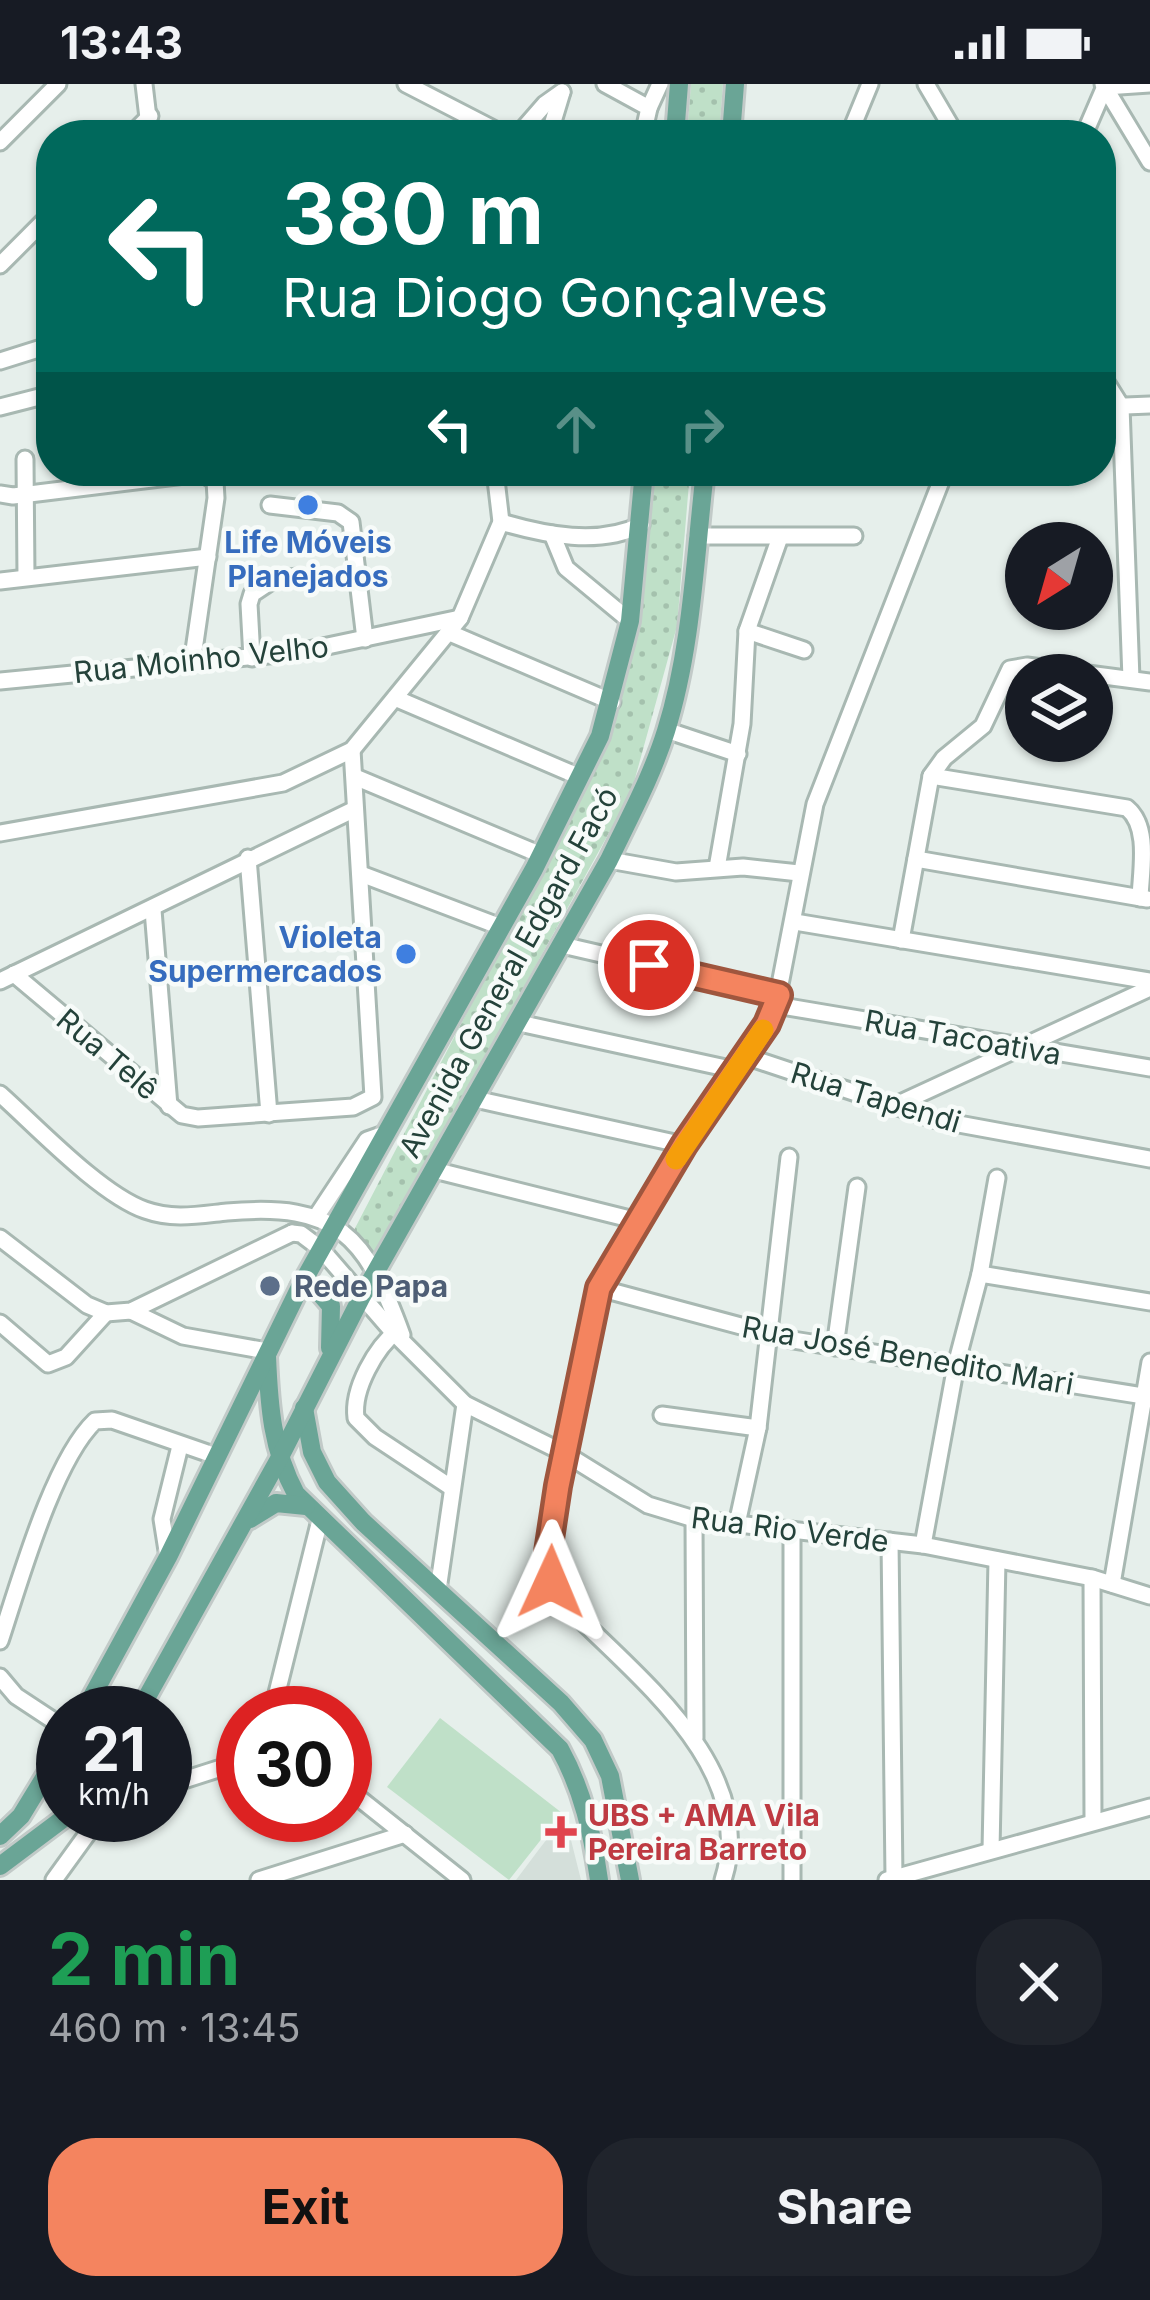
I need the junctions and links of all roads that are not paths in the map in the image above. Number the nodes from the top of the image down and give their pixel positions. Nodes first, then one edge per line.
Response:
1 (58, 84) edge
2 (144, 84) edge
3 (406, 84) edge
4 (604, 84) edge
5 (660, 84) edge
6 (679, 84) edge
7 (735, 84) edge
8 (870, 84) edge
9 (926, 84) edge
10 (1150, 84) edge
11 (1105, 85) edge
12 (563, 88) edge
13 (649, 108) junction
14 (150, 116) junction
15 (146, 120) edge
16 (150, 120) edge
17 (477, 120) edge
18 (531, 120) edge
19 (554, 120) edge
20 (646, 120) edge
21 (676, 120) edge
22 (732, 120) edge
23 (855, 120) edge
24 (947, 120) edge
25 (1090, 120) edge
26 (0, 142) edge
27 (1150, 162) edge
28 (36, 229) edge
29 (0, 265) edge
30 (36, 350) edge
31 (0, 362) edge
32 (36, 398) edge
33 (1116, 398) edge
34 (1150, 405) edge
35 (0, 406) edge
36 (1116, 406) edge
37 (1121, 406) junction
38 (26, 459) dead end
39 (81, 486) edge
40 (215, 486) edge
41 (497, 486) edge
42 (643, 486) edge
43 (703, 486) edge
44 (939, 486) edge
45 (25, 492) junction
46 (0, 494) edge
47 (270, 505) dead end
48 (502, 522) junction
49 (552, 534) junction
50 (698, 536) junction
51 (854, 536) dead end
52 (781, 537) junction
53 (630, 540) junction
54 (208, 557) junction
55 (26, 577) junction
56 (298, 577) dead end
57 (0, 581) edge
58 (634, 588) junction
59 (609, 601) junction
60 (630, 621) junction
61 (455, 625) junction
62 (747, 631) junction
63 (364, 639) junction
64 (804, 650) dead end
65 (252, 658) junction
66 (192, 664) junction
67 (1131, 679) junction
68 (0, 681) edge
69 (1150, 682) edge
70 (395, 698) junction
71 (612, 702) junction
72 (666, 730) junction
73 (352, 749) junction
74 (738, 754) junction
75 (931, 776) junction
76 (355, 777) junction
77 (580, 777) junction
78 (355, 809) junction
79 (0, 833) edge
80 (541, 855) junction
81 (248, 858) junction
82 (916, 859) junction
83 (609, 860) junction
84 (717, 868) junction
85 (799, 873) junction
86 (362, 874) junction
87 (1145, 899) edge
88 (153, 910) junction
89 (795, 922) junction
90 (501, 927) junction
91 (901, 940) junction
92 (562, 945) junction
93 (7, 978) edge
94 (1150, 984) edge
95 (778, 1000) junction
96 (519, 1023) junction
97 (1024, 1047) junction
98 (740, 1063) junction
99 (1150, 1068) edge
100 (0, 1094) edge
101 (475, 1099) junction
102 (896, 1105) junction
103 (169, 1106) junction
104 (268, 1114) junction
105 (684, 1145) junction
106 (789, 1157) dead end
107 (1150, 1159) edge
108 (434, 1170) junction
109 (997, 1178) dead end
110 (857, 1186) dead end
111 (283, 1208) junction
112 (326, 1221) junction
113 (638, 1221) junction
114 (292, 1233) junction
115 (0, 1238) edge
116 (321, 1249) junction
117 (377, 1270) junction
118 (980, 1274) junction
119 (300, 1287) junction
120 (599, 1288) junction
121 (362, 1296) junction
122 (1150, 1302) edge
123 (130, 1311) junction
124 (106, 1313) junction
125 (0, 1324) edge
126 (400, 1334) junction
127 (770, 1335) junction
128 (835, 1347) junction
129 (267, 1351) junction
130 (328, 1358) junction
131 (1150, 1362) edge
132 (956, 1365) junction
133 (1146, 1396) edge
134 (466, 1404) junction
135 (304, 1406) junction
136 (662, 1415) dead end
137 (758, 1428) junction
138 (180, 1446) junction
139 (564, 1453) junction
140 (216, 1456) junction
141 (279, 1459) junction
142 (452, 1487) junction
143 (313, 1513) junction
144 (694, 1520) junction
145 (737, 1524) junction
146 (242, 1526) junction
147 (792, 1530) junction
148 (890, 1541) junction
149 (923, 1545) junction
150 (168, 1557) junction
151 (997, 1560) junction
152 (1093, 1578) junction
153 (1112, 1584) junction
154 (438, 1590) junction
155 (1150, 1596) edge
156 (0, 1641) edge
157 (0, 1677) edge
158 (98, 1686) edge
159 (153, 1686) edge
160 (278, 1686) edge
161 (36, 1709) edge
162 (695, 1740) junction
163 (36, 1791) edge
164 (1150, 1807) edge
165 (372, 1808) edge
166 (1093, 1820) junction
167 (405, 1834) junction
168 (0, 1836) edge
169 (36, 1839) edge
170 (81, 1842) edge
171 (992, 1850) junction
172 (320, 1861) junction
173 (0, 1867) edge
174 (890, 1879) edge
175 (54, 1880) edge
176 (259, 1880) edge
177 (302, 1880) edge
178 (462, 1880) edge
179 (599, 1880) edge
180 (630, 1880) edge
181 (723, 1880) edge
182 (792, 1880) edge

1 - 26 street
2 - 14 street
3 - 17 street
4 - 13 street
5 - 13 street
6 - 21 main road
7 - 22 main road
8 - 23 street
9 - 24 street
10 - 11 street
11 - 25 street
11 - 27 street
12 - 18 street
12 - 19 street
13 - 20 street
14 - 15 street
14 - 16 street
28 - 29 street
30 - 31 street
32 - 35 street
33 - 37 street
34 - 37 street
36 - 37 street
37 - 67 street
38 - 45 street
39 - 45 street
40 - 54 street
41 - 48 street
42 - 53 main road, Avenida General Edgard Facó
43 - 50 main road, Avenida General Edgard Facó
44 - 85 street
45 - 46 street
45 - 55 street
47 - 63 street
48 - 49 street
48 - 61 street
49 - 53 street
49 - 59 street
50 - 52 street
50 - 72 main road, Avenida General Edgard Facó
51 - 52 street
52 - 62 street
53 - 58 main road, Avenida General Edgard Facó
54 - 55 street
54 - 66 street
55 - 57 street
56 - 65 street
58 - 59 street
58 - 60 main road, Avenida General Edgard Facó
59 - 60 street
60 - 71 main road, Avenida General Edgard Facó
61 - 63 street, Rua Moinho Velho
61 - 70 street
61 - 71 street
62 - 64 street
62 - 74 street
63 - 65 street, Rua Moinho Velho
65 - 66 street, Rua Moinho Velho
66 - 68 street, Rua Moinho Velho
67 - 69 street
67 - 75 street
70 - 73 street
70 - 77 street
71 - 77 main road, Avenida General Edgard Facó
72 - 74 street
72 - 83 main road, Avenida General Edgard Facó
73 - 76 street
73 - 79 street
74 - 84 street
75 - 82 street
75 - 87 street
76 - 78 street
76 - 80 street
77 - 80 main road, Avenida General Edgard Facó
78 - 81 street
78 - 86 street
80 - 90 main road, Avenida General Edgard Facó
81 - 88 street
81 - 104 street
82 - 87 street
82 - 91 street
83 - 84 street
83 - 92 main road, Avenida General Edgard Facó
84 - 85 street
85 - 89 street
86 - 90 street
86 - 104 street, Rua Telê
88 - 93 street
88 - 103 street
89 - 91 street
89 - 95 street
90 - 112 main road, Avenida General Edgard Facó
91 - 94 street
92 - 95 street, Rua Tacoativa
92 - 96 main road, Avenida General Edgard Facó
93 - 103 street, Rua Telê
94 - 97 street
95 - 97 street, Rua Tacoativa
95 - 98 street
96 - 98 street, Rua Tapendi
96 - 101 main road, Avenida General Edgard Facó
97 - 99 street, Rua Tacoativa
97 - 102 street
98 - 102 street, Rua Tapendi
98 - 105 street
100 - 111 street
101 - 105 street
101 - 108 main road, Avenida General Edgard Facó
102 - 107 street, Rua Tapendi
103 - 104 street, Rua Telê
105 - 113 street
106 - 127 street
108 - 113 street
108 - 117 main road, Avenida General Edgard Facó
109 - 118 street
110 - 128 street
111 - 112 street
111 - 114 street
112 - 116 main road, Avenida General Edgard Facó
112 - 117 street, Rua Rio Verde
113 - 120 street
114 - 116 street, Rua Rio Verde
114 - 123 street
115 - 124 street
116 - 119 main road, Avenida General Edgard Facó
116 - 121 street, Rua Rio Verde
117 - 121 main road, Avenida General Edgard Facó
117 - 126 street, Rua Rio Verde
118 - 122 street
118 - 132 street
119 - 129 main road, Avenida General Edgard Facó
119 - 130 main road
120 - 127 street, Rua José Benedito Mari
120 - 139 street
121 - 126 street, Rua Rio Verde
121 - 130 main road, Avenida General Edgard Facó
123 - 124 street
123 - 129 street
124 - 125 street
126 - 134 street, Rua Rio Verde
126 - 142 street
127 - 128 street, Rua José Benedito Mari
127 - 137 street
128 - 132 street, Rua José Benedito Mari
129 - 140 main road, Avenida General Edgard Facó
129 - 141 main road
130 - 135 main road, Avenida General Edgard Facó
131 - 133 street
132 - 133 street, Rua José Benedito Mari
132 - 149 street
133 - 153 street
134 - 139 street, Rua Rio Verde
134 - 142 street
135 - 141 main road, Avenida General Edgard Facó
135 - 154 main road
136 - 137 street
137 - 145 street
138 - 140 street
138 - 150 street
138 - 156 street
139 - 144 street, Rua Rio Verde
139 - 162 street
140 - 150 main road, Avenida General Edgard Facó
141 - 143 main road
141 - 146 main road, Avenida General Edgard Facó
142 - 154 street
143 - 146 main road
143 - 160 street
143 - 179 main road
144 - 145 street, Rua Rio Verde
144 - 162 street
145 - 147 street, Rua Rio Verde
146 - 159 main road, Avenida General Edgard Facó
147 - 148 street, Rua Rio Verde
147 - 182 street
148 - 149 street, Rua Rio Verde
148 - 174 street
149 - 151 street, Rua Rio Verde
150 - 158 main road, Avenida General Edgard Facó
151 - 152 street, Rua Rio Verde
151 - 171 street
152 - 153 street, Rua Rio Verde
152 - 166 street
153 - 155 street, Rua Rio Verde
154 - 180 main road
157 - 161 street
162 - 181 street
163 - 168 main road
164 - 166 street
165 - 167 street
166 - 171 street
167 - 172 street
167 - 178 street
169 - 173 main road
170 - 175 street
171 - 174 street
172 - 176 street
172 - 177 street

